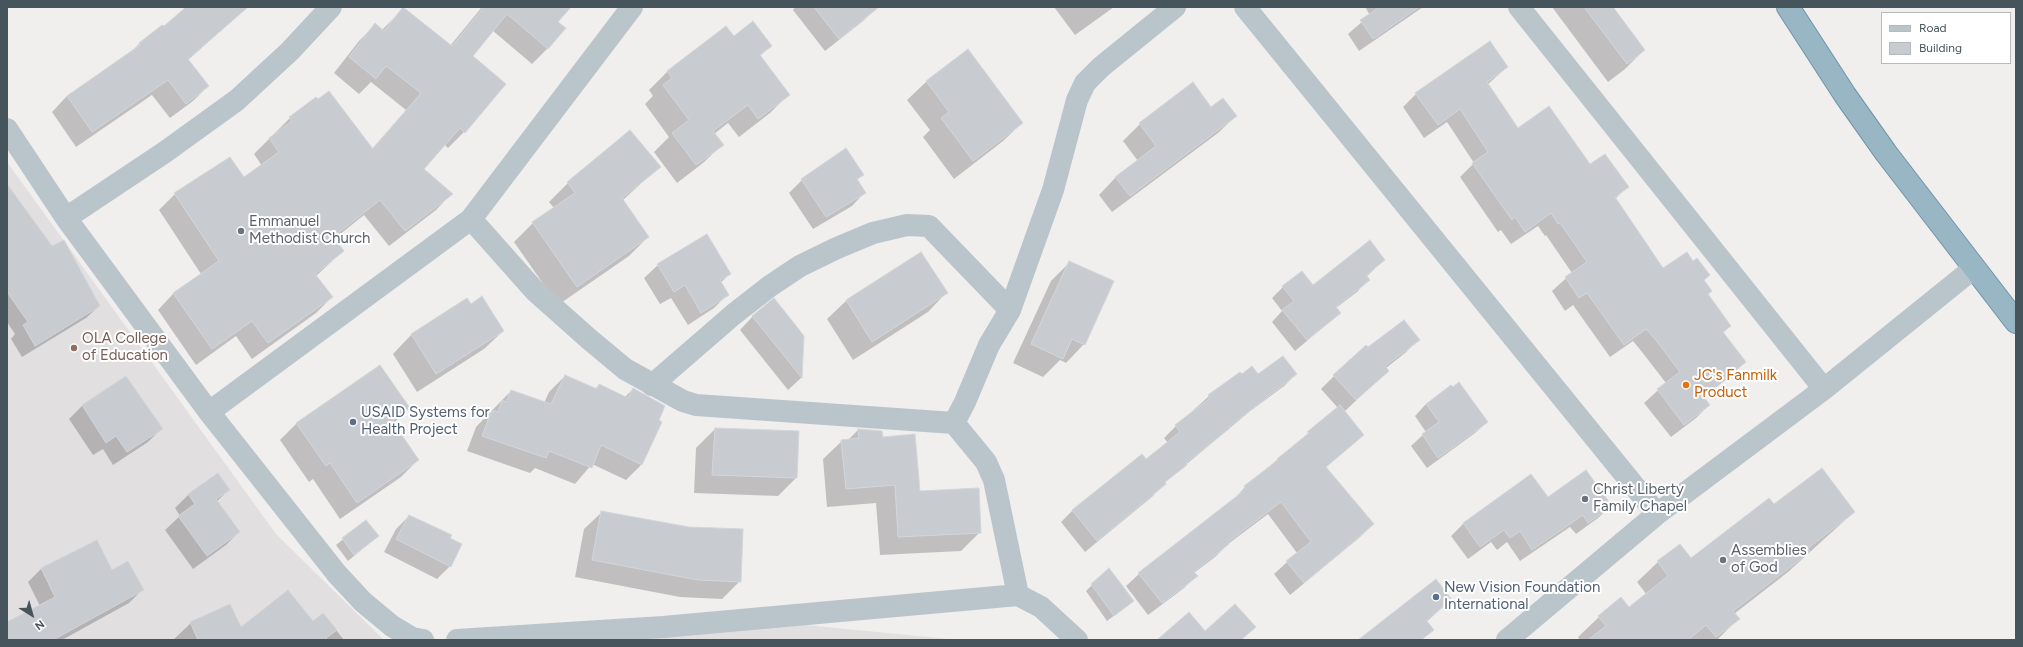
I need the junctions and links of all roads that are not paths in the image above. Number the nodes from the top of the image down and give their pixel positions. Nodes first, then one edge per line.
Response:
1 (331, 7) edge
2 (632, 7) edge
3 (1175, 7) edge
4 (1245, 7) edge
5 (1519, 7) edge
6 (1788, 7) edge
7 (7, 130) edge
8 (66, 218) junction
9 (472, 219) junction
10 (1974, 268) junction
11 (1010, 310) junction
12 (2016, 322) edge
13 (652, 385) junction
14 (1824, 389) junction
15 (209, 412) junction
16 (954, 423) junction
17 (1657, 514) junction
18 (1018, 595) junction
19 (423, 640) edge
20 (457, 640) edge
21 (1077, 640) edge
22 (1507, 640) edge

1 - 8 street
2 - 9 street
3 - 11 street
4 - 17 street
5 - 14 street
6 - 10 highway
7 - 8 street
8 - 15 street
9 - 13 street
9 - 15 street
10 - 12 highway
10 - 14 street
11 - 13 street
11 - 16 street
13 - 16 street
14 - 17 street
15 - 19 street
16 - 18 street
17 - 22 street
18 - 20 street
18 - 21 street

